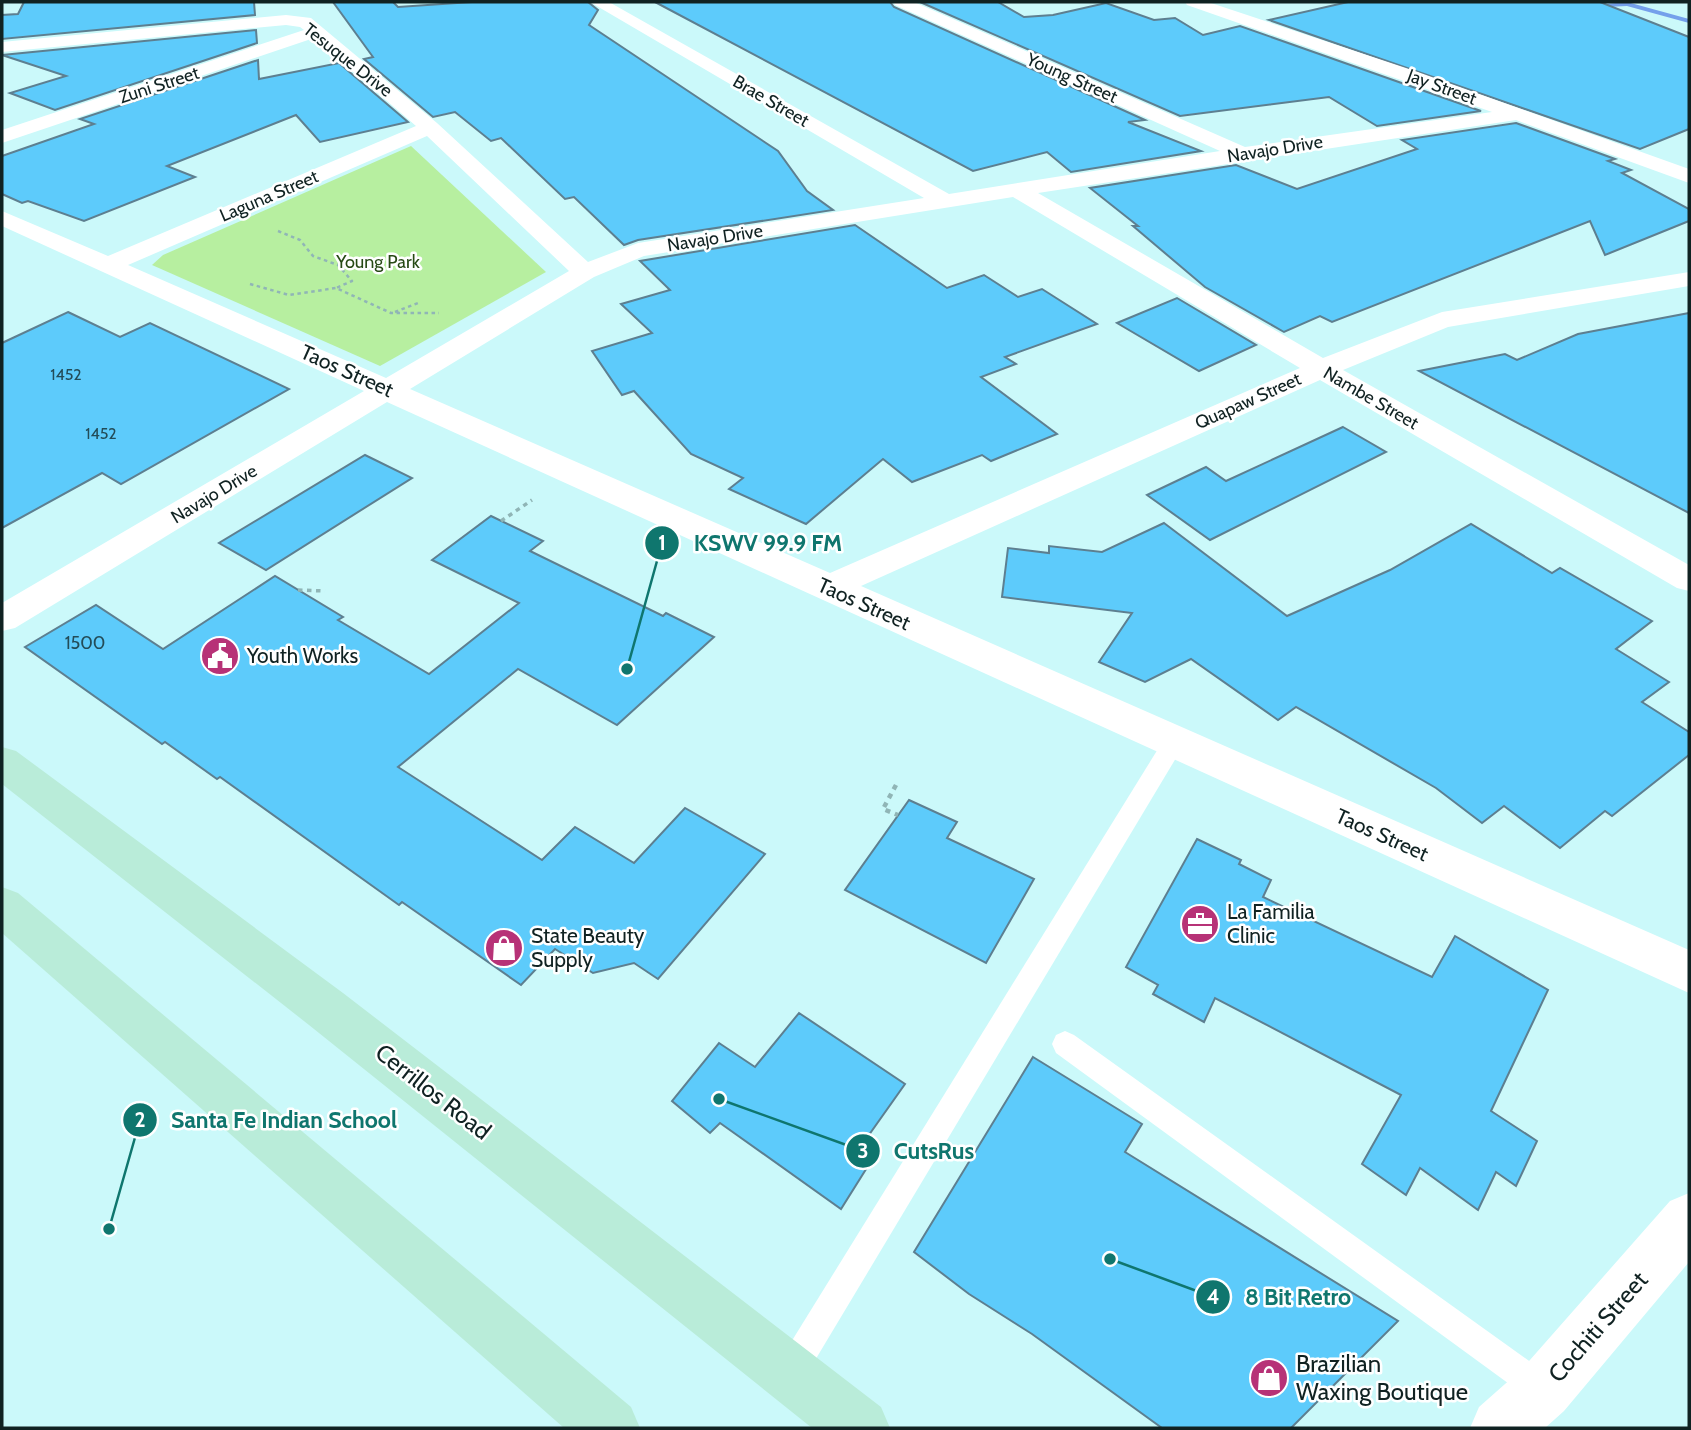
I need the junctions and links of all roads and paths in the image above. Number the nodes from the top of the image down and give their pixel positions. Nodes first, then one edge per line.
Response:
1 (598, 2) edge
2 (901, 2) edge
3 (1193, 2) edge
4 (317, 32) junction
5 (2, 47) edge
6 (1519, 114) junction
7 (430, 127) junction
8 (2, 137) edge
9 (1678, 148) dead end
10 (1243, 154) junction
11 (1633, 155) junction
12 (1689, 176) edge
13 (1018, 191) junction
14 (945, 201) junction
15 (2, 218) edge
16 (282, 226) dead end
17 (108, 265) junction
18 (585, 272) junction
19 (1689, 279) edge
20 (239, 282) dead end
21 (336, 288) junction
22 (418, 303) dead end
23 (391, 313) junction
24 (442, 313) dead end
25 (1321, 369) junction
26 (390, 390) junction
27 (538, 495) dead end
28 (501, 521) dead end
29 (1689, 580) edge
30 (827, 587) junction
31 (298, 590) dead end
32 (325, 591) dead end
33 (2, 619) edge
34 (1174, 742) junction
35 (2, 762) edge
36 (896, 785) dead end
37 (898, 815) dead end
38 (2, 906) edge
39 (1689, 972) edge
40 (1065, 1044) dead end
41 (1689, 1220) edge
42 (790, 1373) junction
43 (1544, 1390) junction
44 (610, 1428) edge
45 (860, 1428) edge
46 (1500, 1428) edge

1 - 14 street, Brae Street
2 - 10 street, Young Street
3 - 6 street, Jay Street
4 - 5 street, Tesuque Drive
4 - 7 street, Tesuque Drive
4 - 8 street, Zuni Street
6 - 10 street, Navajo Drive
6 - 11 street, Jay Street
7 - 17 street, Laguna Street
7 - 18 street, Tesuque Drive
9 - 11 street
10 - 13 street, Navajo Drive
11 - 12 street, Jay Street
13 - 14 street, Navajo Drive
13 - 25 street, Nambe Street
14 - 18 street, Navajo Drive
15 - 17 street, Taos Street
16 - 21 path
17 - 26 street, Taos Street
18 - 26 street, Navajo Drive
19 - 25 street, Quapaw Street
20 - 21 path
21 - 23 path
22 - 23 path
23 - 24 path
25 - 29 street, Nambe Street
25 - 30 street, Quapaw Street
26 - 30 street, Taos Street
26 - 33 street, Navajo Drive
27 - 28 path
30 - 34 street, Taos Street
31 - 32 path
34 - 39 street, Taos Street
34 - 42 lane
35 - 42 main road, Cerrillos Road
36 - 37 path
38 - 44 main road
40 - 43 lane
41 - 43 street, Cochiti Street
42 - 45 main road, Cerrillos Road
43 - 46 street, Cochiti Street

